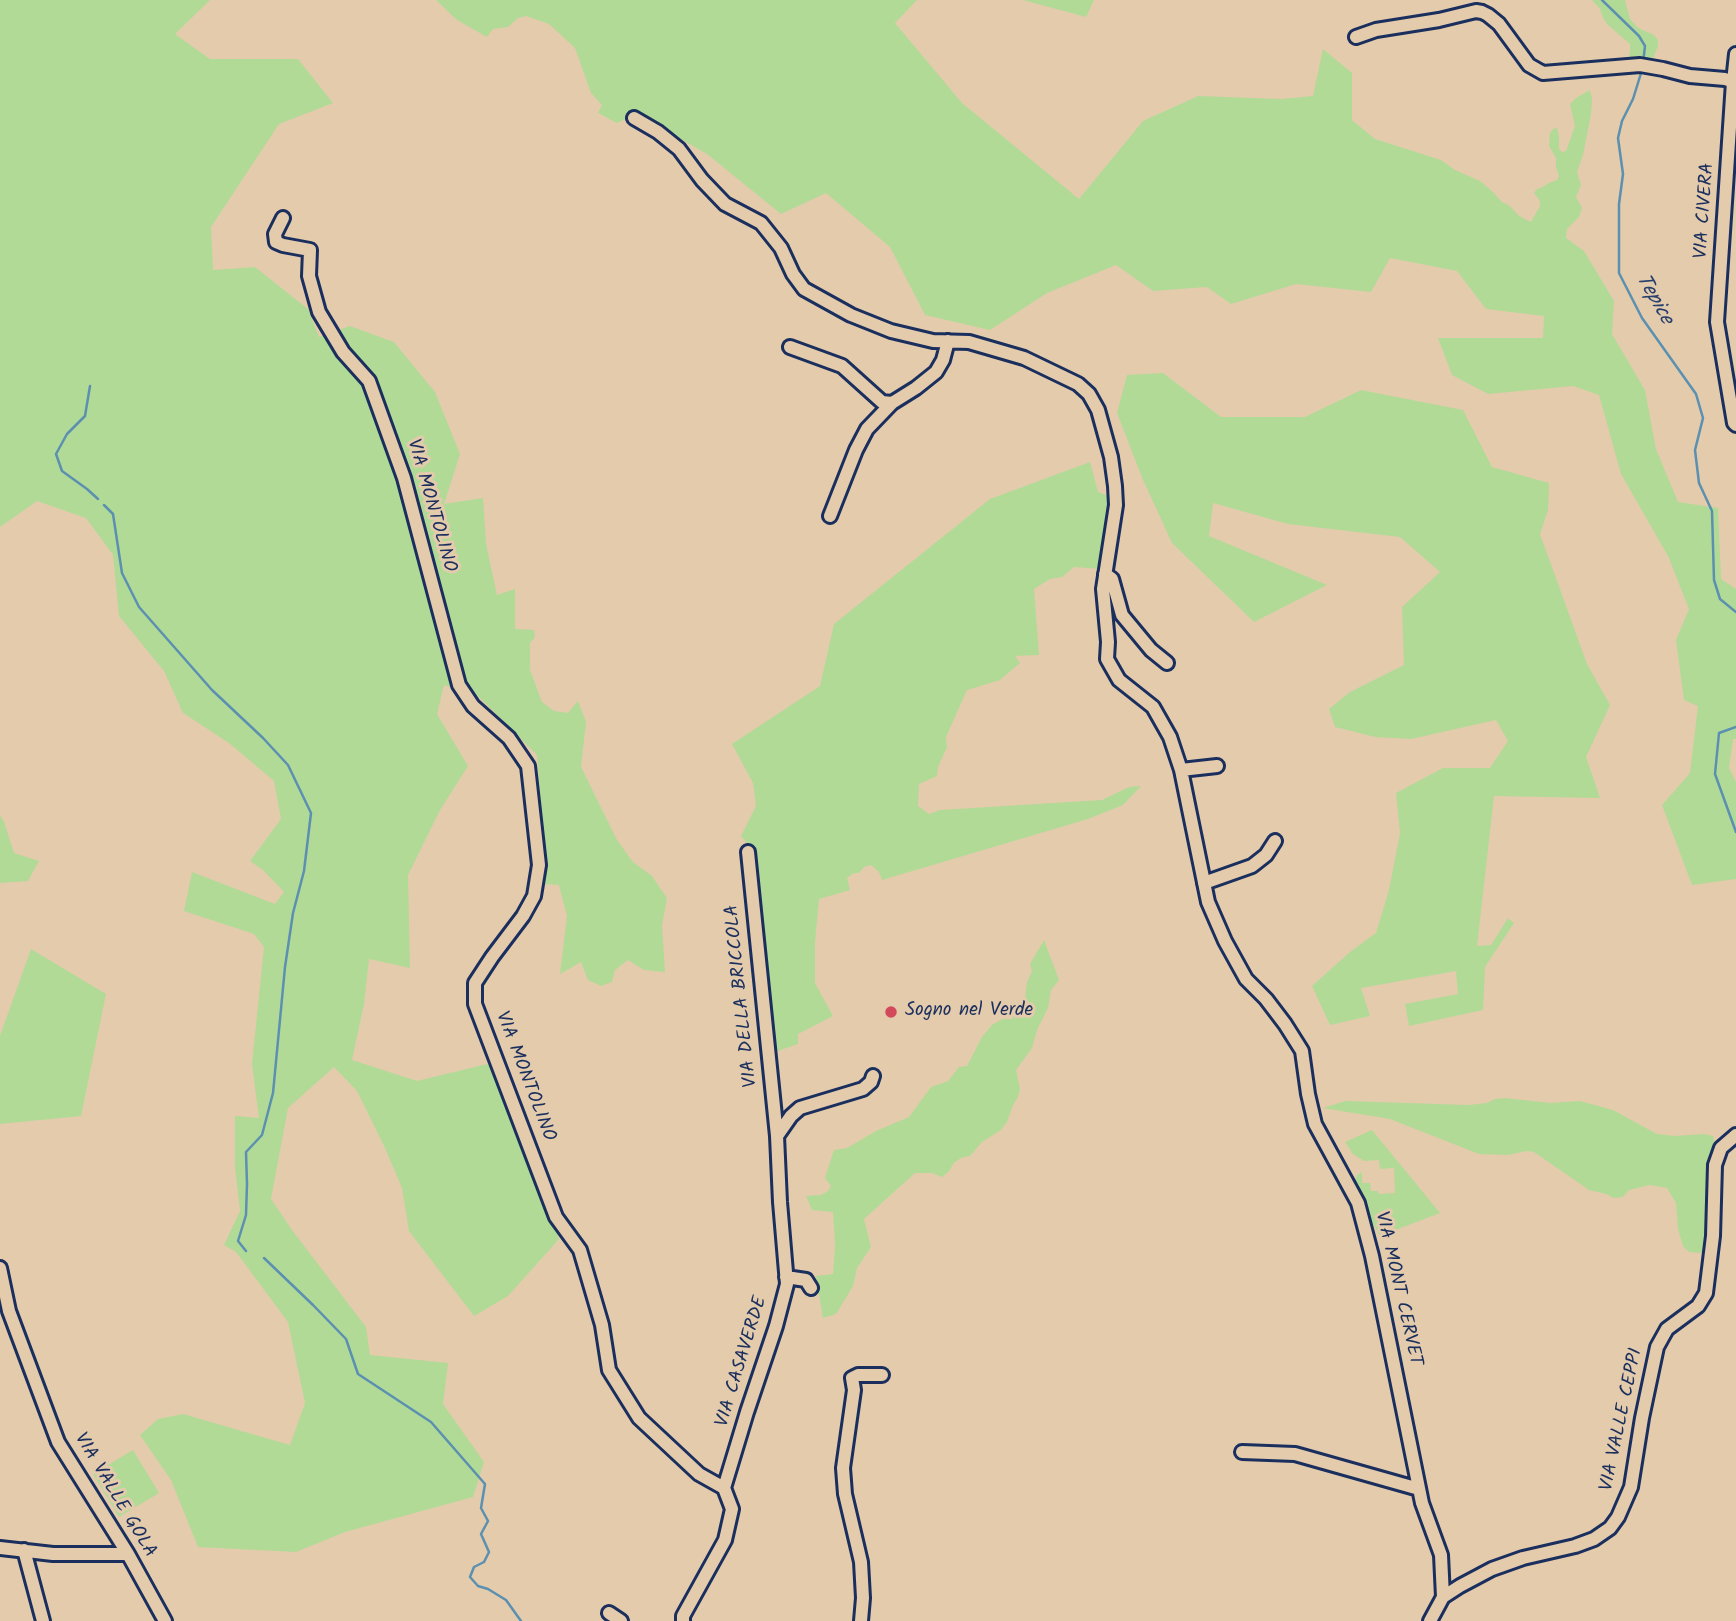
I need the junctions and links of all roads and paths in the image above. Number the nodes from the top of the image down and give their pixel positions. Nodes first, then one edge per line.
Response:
1 (1356, 37) dead end
2 (1736, 54) edge
3 (1733, 82) junction
4 (634, 118) dead end
5 (1733, 146) edge
6 (283, 218) dead end
7 (948, 341) junction
8 (790, 347) dead end
9 (1731, 371) edge
10 (892, 403) junction
11 (1736, 425) edge
12 (830, 516) dead end
13 (1105, 573) junction
14 (1167, 663) dead end
15 (1217, 766) dead end
16 (1181, 770) junction
17 (1275, 841) dead end
18 (748, 852) dead end
19 (1204, 883) junction
20 (873, 1076) dead end
21 (1736, 1135) edge
22 (777, 1136) junction
23 (0, 1268) edge
24 (786, 1277) junction
25 (811, 1288) dead end
26 (883, 1376) dead end
27 (1242, 1452) dead end
28 (724, 1488) junction
29 (1419, 1489) junction
30 (0, 1548) edge
31 (24, 1550) junction
32 (128, 1555) junction
33 (1443, 1597) junction
34 (609, 1613) dead end
35 (43, 1621) edge
36 (165, 1621) edge
37 (621, 1621) edge
38 (682, 1621) edge
39 (861, 1621) edge
40 (1430, 1621) edge

1 - 3 street
2 - 3 street, VIA CIVERA
3 - 5 street, VIA CIVERA
4 - 7 street, VIA MONT CERVET
5 - 9 street, VIA CIVERA
6 - 28 street, VIA MONTOLINO
7 - 10 street
7 - 13 street, VIA MONT CERVET
8 - 10 street
9 - 11 street, VIA CIVERA
10 - 12 street
13 - 14 street
13 - 16 street, VIA MONT CERVET
15 - 16 street
16 - 19 street, VIA MONT CERVET
17 - 19 street
18 - 22 street, VIA DELLA BRICCOLA
19 - 29 street, VIA MONT CERVET
20 - 22 street
21 - 33 street, VIA VALLE CEPPI
22 - 24 street, VIA CASAVERDE
23 - 32 street, VIA VALLE GOLA
24 - 25 street
24 - 28 street, VIA CASAVERDE
26 - 39 street
27 - 29 street
28 - 38 street, VIA CASAVERDE
29 - 33 street, VIA MONT CERVET
30 - 31 street
31 - 32 street
31 - 35 street
32 - 36 street, VIA VALLE GOLA
33 - 40 street
34 - 37 street

